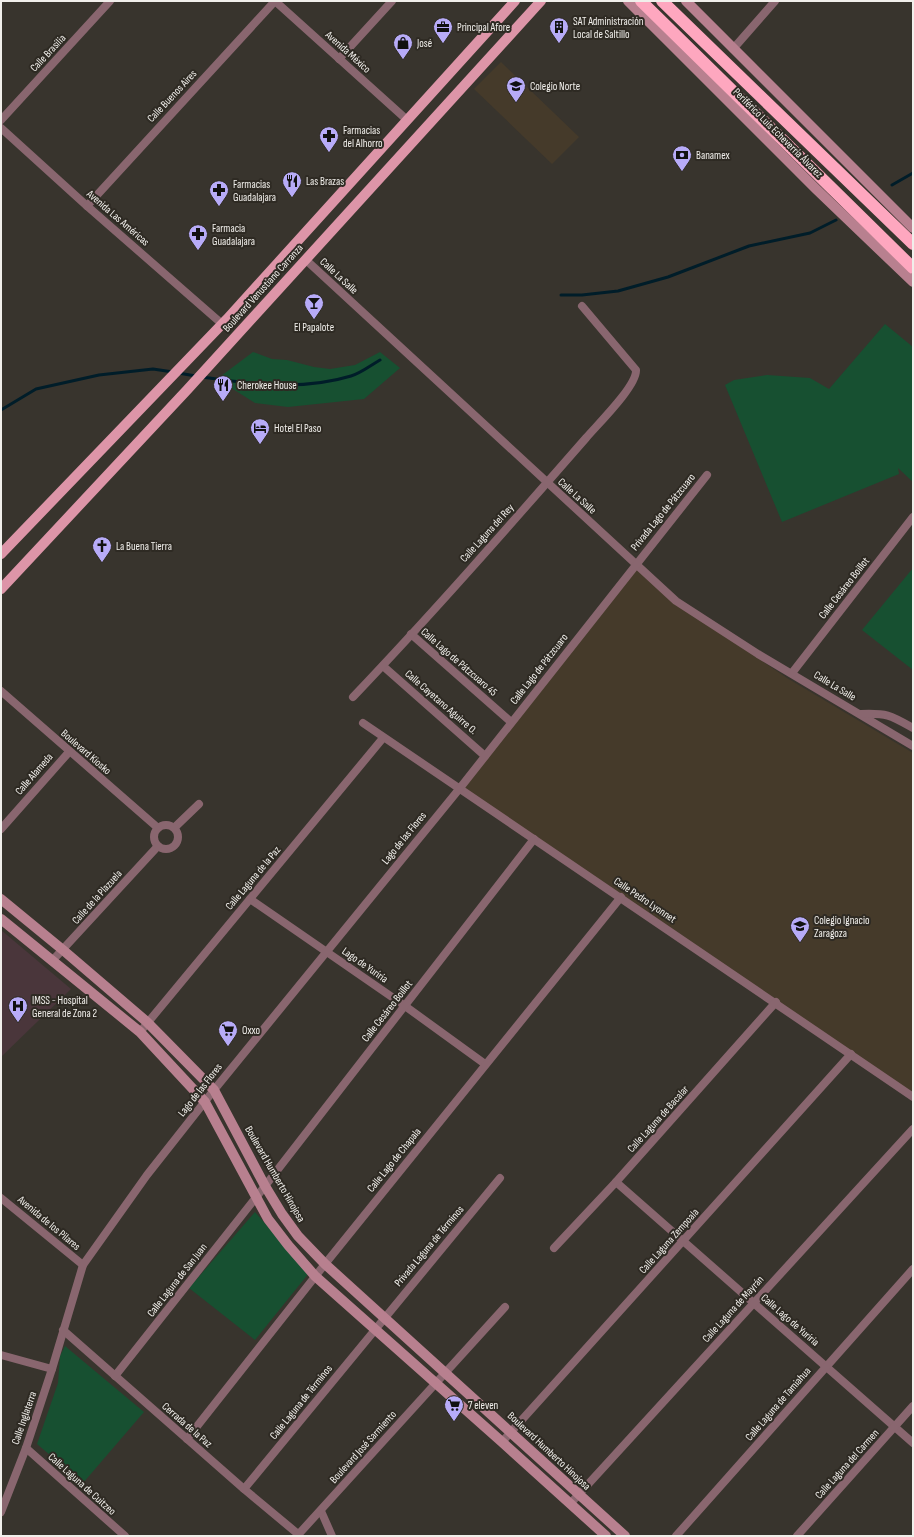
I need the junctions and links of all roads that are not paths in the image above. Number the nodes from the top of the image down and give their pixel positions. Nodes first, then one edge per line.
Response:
1 (110, 1) edge
2 (275, 1) edge
3 (392, 1) edge
4 (515, 1) edge
5 (541, 1) edge
6 (628, 1) edge
7 (641, 1) edge
8 (662, 1) edge
9 (686, 1) edge
10 (775, 1) edge
11 (733, 49) junction
12 (339, 58) junction
13 (406, 119) junction
14 (1, 120) edge
15 (1, 128) edge
16 (86, 206) junction
17 (913, 228) edge
18 (913, 244) edge
19 (306, 260) junction
20 (913, 268) edge
21 (913, 282) edge
22 (582, 306) dead end
23 (221, 323) junction
24 (707, 475) dead end
25 (547, 483) junction
26 (913, 517) edge
27 (1, 554) edge
28 (636, 563) junction
29 (1, 589) edge
30 (411, 634) junction
31 (383, 666) junction
32 (792, 673) junction
33 (1, 691) edge
34 (354, 698) dead end
35 (860, 714) junction
36 (511, 722) junction
37 (363, 723) dead end
38 (913, 728) edge
39 (383, 738) junction
40 (913, 746) edge
41 (68, 752) junction
42 (485, 756) junction
43 (460, 788) junction
44 (199, 804) dead end
45 (158, 828) junction
46 (174, 828) junction
47 (1, 829) edge
48 (534, 839) junction
49 (158, 846) junction
50 (621, 897) junction
51 (1, 899) edge
52 (250, 899) junction
53 (1, 920) edge
54 (64, 950) junction
55 (326, 951) junction
56 (52, 961) junction
57 (776, 1002) junction
58 (405, 1006) junction
59 (146, 1022) junction
60 (140, 1032) junction
61 (851, 1054) junction
62 (485, 1064) junction
63 (214, 1090) junction
64 (913, 1097) edge
65 (205, 1102) junction
66 (913, 1129) edge
67 (500, 1178) dead end
68 (616, 1182) junction
69 (265, 1186) junction
70 (1, 1198) edge
71 (256, 1198) junction
72 (684, 1240) junction
73 (554, 1248) dead end
74 (324, 1264) junction
75 (83, 1265) junction
76 (913, 1269) edge
77 (315, 1276) junction
78 (753, 1303) junction
79 (505, 1307) dead end
80 (384, 1319) junction
81 (375, 1329) junction
82 (63, 1330) junction
83 (1, 1354) edge
84 (826, 1366) junction
85 (52, 1369) junction
86 (444, 1372) junction
87 (115, 1376) junction
88 (435, 1383) junction
89 (913, 1406) edge
90 (894, 1427) junction
91 (511, 1433) junction
92 (187, 1439) junction
93 (502, 1442) junction
94 (913, 1443) edge
95 (26, 1448) junction
96 (244, 1489) junction
97 (578, 1495) junction
98 (570, 1504) junction
99 (321, 1511) junction
100 (1, 1512) edge
101 (298, 1535) edge
102 (125, 1536) edge
103 (332, 1536) edge
104 (606, 1536) edge
105 (625, 1536) edge
106 (676, 1536) edge
107 (797, 1536) edge

1 - 14 street, Calle Brasilia
2 - 12 street, Avenida México
2 - 16 street, Calle Buenos Aires
3 - 12 street
4 - 13 main road, Boulevard Venustiano Carranza
5 - 19 main road, Boulevard Venustiano Carranza
6 - 21 street, Periférico Luis Echeverría Álvarez
7 - 20 highway, Periférico Luis Echeverría Álvarez
8 - 18 highway, Periférico Luis Echeverría Álvarez
9 - 11 street
10 - 11 street
11 - 17 street
12 - 13 street, Avenida México
13 - 23 main road, Boulevard Venustiano Carranza
15 - 16 street, Avenida Las Américas
16 - 23 street, Avenida Las Américas
19 - 25 street, Calle La Salle
19 - 29 main road, Boulevard Venustiano Carranza
22 - 25 street, Calle Laguna del Rey
23 - 27 main road, Boulevard Venustiano Carranza
24 - 28 street, Privada Lago de Pátzcuaro
25 - 28 street, Calle La Salle
25 - 30 street, Calle Laguna del Rey
26 - 32 street, Calle Cesáreo Boillot
28 - 32 street, Calle La Salle
28 - 36 street, Calle Lago de Pátzcuaro
30 - 31 street, Calle Laguna del Rey
30 - 36 street, Calle Lago de Pátzcuaro 45
31 - 34 street, Calle Laguna del Rey
31 - 42 street, Calle Cayetano Aguirre O.
32 - 35 street, Calle La Salle
33 - 41 street, Boulevard Kiosko
35 - 38 street, Calle La Salle
35 - 40 street, Calle La Salle
36 - 42 street, Calle Lago de Pátzcuaro
37 - 39 street, Calle Pedro Lyonnet
39 - 43 street, Calle Pedro Lyonnet
39 - 52 street, Calle Laguna de la Paz
41 - 45 street, Boulevard Kiosko
41 - 47 street, Calle Alameda
42 - 43 street, Calle Lago de Pátzcuaro
43 - 48 street, Calle Pedro Lyonnet
43 - 55 street, Lago de las Flores
44 - 46 street
45 - 46 street
45 - 49 street
46 - 49 street
48 - 50 street, Calle Pedro Lyonnet
48 - 58 street, Calle Cesáreo Boillot
49 - 54 street, Calle de la Plazuela
50 - 57 street, Calle Pedro Lyonnet
50 - 62 street, Calle Lago de Chapala
51 - 54 street, Boulevard Humberto Hinojosa
52 - 55 street, Lago de Yuriria
52 - 59 street, Calle Laguna de la Paz
53 - 56 street
54 - 56 street, Calle de la Plazuela
54 - 59 street, Boulevard Humberto Hinojosa
55 - 58 street, Lago de Yuriria
55 - 63 street, Lago de las Flores
56 - 60 street
57 - 61 street, Calle Pedro Lyonnet
57 - 68 street, Calle Laguna de Bacalar
58 - 62 street, Lago de Yuriria
58 - 69 street, Calle Cesáreo Boillot
59 - 60 street, Calle Laguna de la Paz
59 - 63 street, Boulevard Humberto Hinojosa
60 - 65 street
61 - 64 street, Calle Pedro Lyonnet
61 - 72 street, Calle Laguna Zempoala
62 - 74 street, Calle Lago de Chapala
63 - 65 street, Lago de las Flores
63 - 69 street, Boulevard Humberto Hinojosa
65 - 71 street
65 - 75 street, Lago de las Flores
66 - 78 street, Calle Laguna de Mayrán
67 - 80 street, Privada Laguna de Términos
68 - 72 street, Calle Lago de Yuriria
68 - 73 street, Calle Laguna de Bacalar
69 - 71 street, Calle Cesáreo Boillot
69 - 74 street, Boulevard Humberto Hinojosa
70 - 75 street, Avenida de los Pilares
71 - 77 street
71 - 87 street, Calle Laguna de San Juan
72 - 78 street, Calle Lago de Yuriria
72 - 91 street, Calle Laguna Zempoala
74 - 77 street, Calle Lago de Chapala
74 - 80 street, Boulevard Humberto Hinojosa
75 - 82 street, Lago de las Flores
76 - 84 street, Calle Laguna de Tamiahua
77 - 81 street
77 - 92 street, Calle Lago de Chapala
78 - 84 street, Calle Lago de Yuriria
78 - 97 street, Calle Laguna de Mayrán
79 - 86 street, Boulevard José Sarmiento
80 - 81 street, Privada Laguna de Términos
80 - 86 street, Boulevard Humberto Hinojosa
81 - 88 street
81 - 96 street, Calle Laguna de Términos
82 - 85 street, Calle Inglaterra
82 - 87 street, Cerrada de la Paz
83 - 85 street
84 - 90 street, Calle Lago de Yuriria
84 - 106 street, Calle Laguna de Tamiahua
85 - 95 street, Calle Inglaterra
86 - 88 street, Boulevard José Sarmiento
86 - 91 street, Boulevard Humberto Hinojosa
87 - 92 street, Cerrada de la Paz
88 - 93 street
88 - 99 street, Boulevard José Sarmiento
89 - 90 street, Calle Laguna del Carmen
90 - 94 street, Calle Lago de Yuriria
90 - 107 street, Calle Laguna del Carmen
91 - 93 street, Calle Laguna Zempoala
91 - 97 street, Boulevard Humberto Hinojosa
92 - 96 street, Cerrada de la Paz
93 - 98 street
95 - 100 street, Calle Inglaterra
95 - 102 street, Calle Laguna de Cuitzeo
96 - 101 street, Cerrada de la Paz
97 - 98 street, Calle Laguna de Mayrán
97 - 105 street, Boulevard Humberto Hinojosa
98 - 104 street
99 - 101 street, Boulevard José Sarmiento
99 - 103 street

